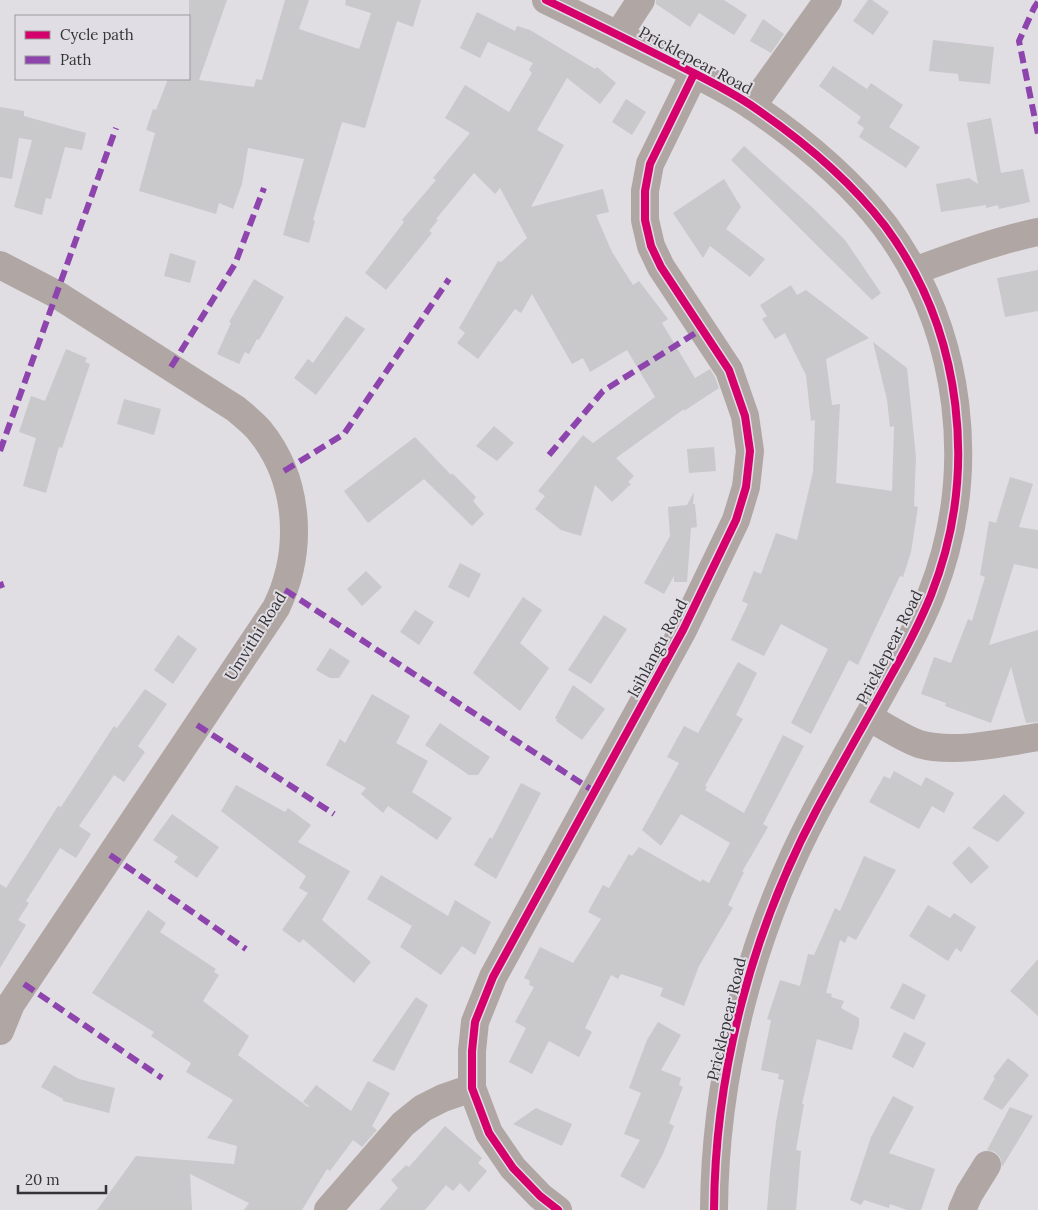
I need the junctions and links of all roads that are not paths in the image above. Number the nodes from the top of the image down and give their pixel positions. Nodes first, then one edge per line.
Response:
1 (546, 0) edge
2 (641, 0) edge
3 (828, 0) edge
4 (618, 34) junction
5 (694, 74) junction
6 (752, 106) junction
7 (1038, 232) edge
8 (0, 265) edge
9 (914, 271) junction
10 (868, 717) junction
11 (1038, 737) edge
12 (0, 1031) edge
13 (472, 1088) junction
14 (987, 1164) dead end
15 (328, 1210) edge
16 (558, 1210) edge
17 (714, 1210) edge
18 (962, 1210) edge

1 - 4 street, Pricklepear Road
2 - 4 street
3 - 6 street
4 - 5 street, Pricklepear Road
5 - 6 street, Pricklepear Road
5 - 13 street, Isihlangu Road
6 - 9 street, Pricklepear Road
7 - 9 street
8 - 12 street, Umvithi Road
9 - 10 street, Pricklepear Road
10 - 11 street
10 - 17 street, Pricklepear Road
13 - 15 street
13 - 16 street, Isihlangu Road
14 - 18 street

